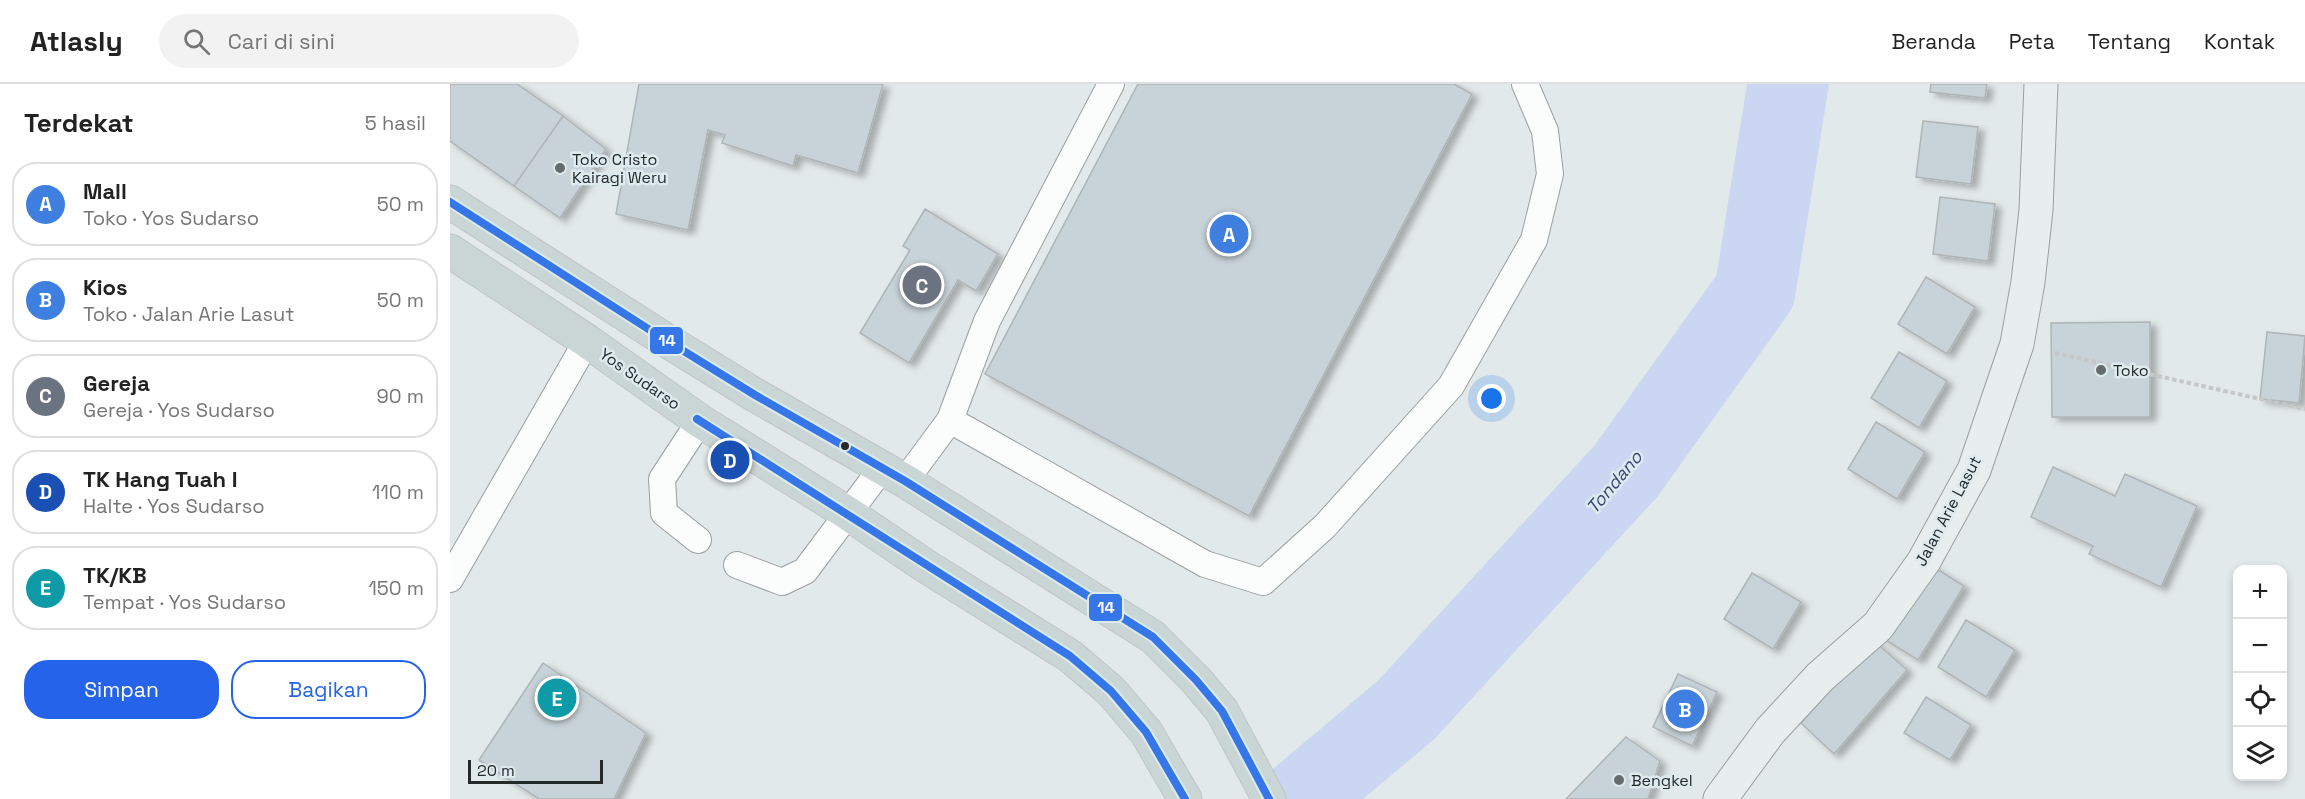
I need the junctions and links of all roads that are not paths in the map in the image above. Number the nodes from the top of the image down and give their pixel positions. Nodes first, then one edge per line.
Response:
1 (1111, 84) edge
2 (1525, 84) edge
3 (2041, 84) edge
4 (450, 202) edge
5 (450, 251) edge
6 (587, 341) junction
7 (950, 420) junction
8 (700, 421) junction
9 (894, 475) junction
10 (849, 514) junction
11 (698, 540) dead end
12 (458, 547) edge
13 (737, 566) dead end
14 (450, 579) edge
15 (1185, 799) edge
16 (1269, 799) edge
17 (1720, 799) edge

1 - 7 lane
2 - 7 lane
3 - 17 main road, Jalan Arie Lasut
4 - 9 highway
5 - 6 highway, Yos Sudarso
6 - 8 highway, Yos Sudarso
6 - 12 lane
7 - 9 lane
8 - 10 highway, Yos Sudarso
8 - 11 lane
9 - 10 lane
9 - 16 highway
10 - 13 lane
10 - 15 highway, Yos Sudarso
12 - 14 lane

